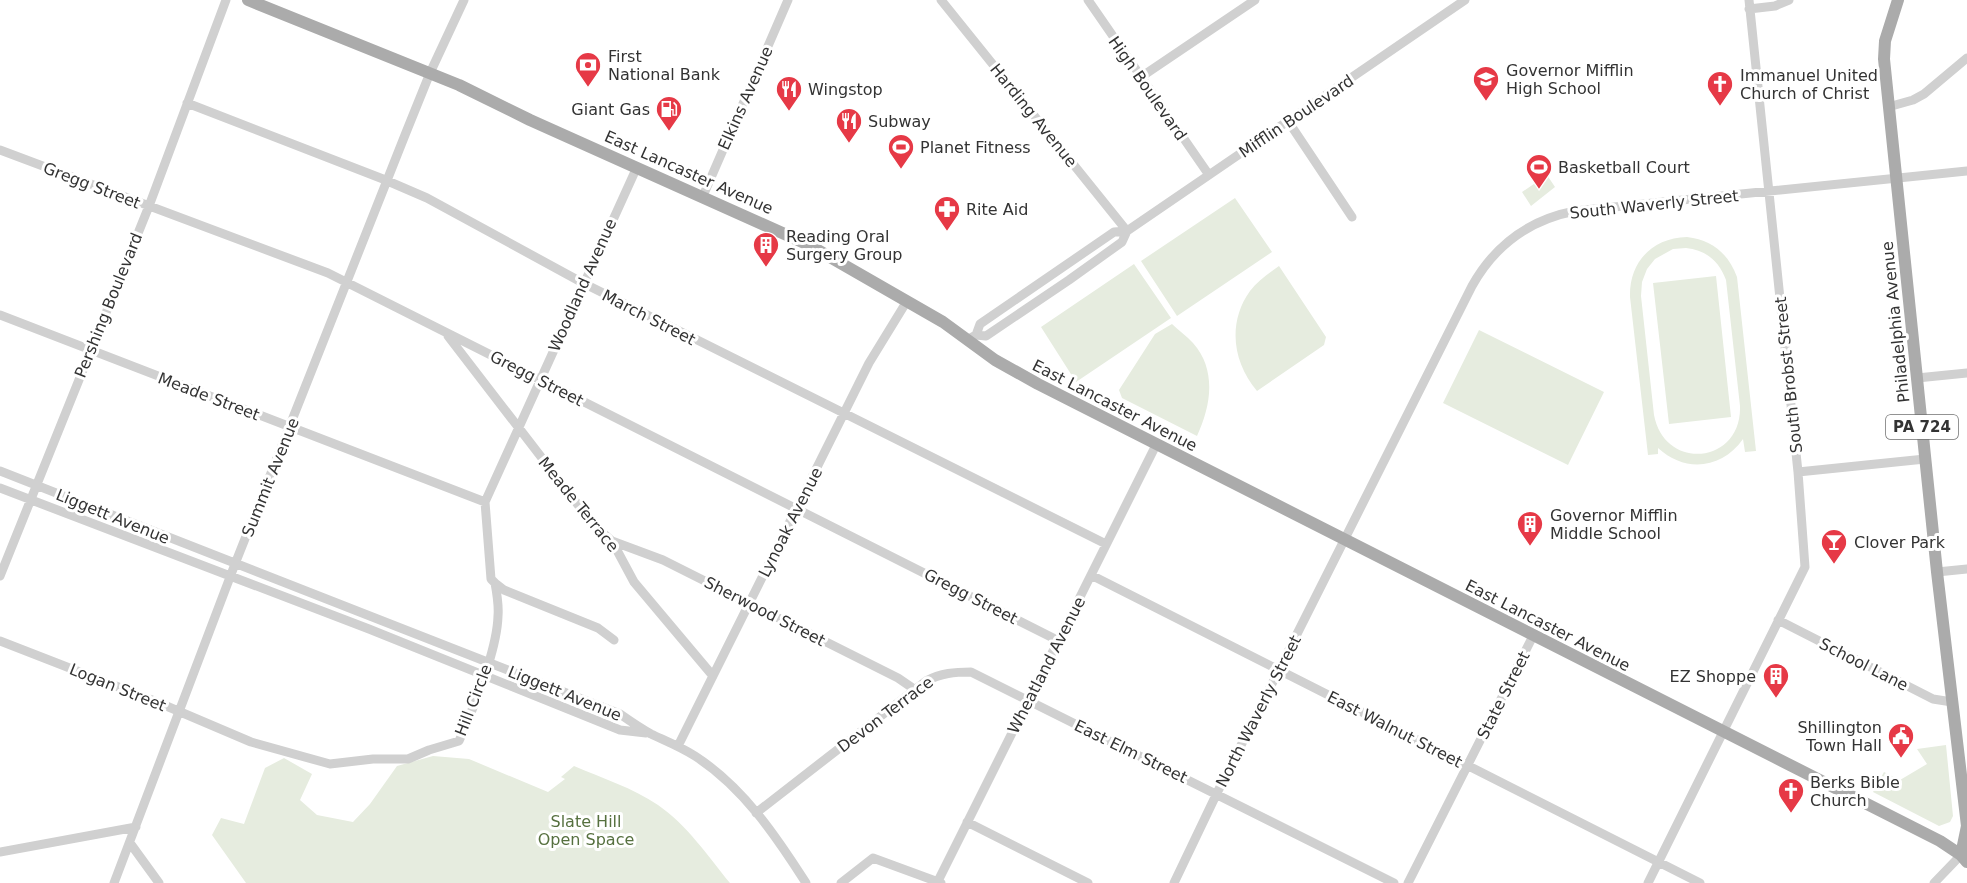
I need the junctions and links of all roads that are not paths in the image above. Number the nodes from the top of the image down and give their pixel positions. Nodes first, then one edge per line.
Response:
1 (226, 0) edge
2 (248, 0) edge
3 (464, 0) edge
4 (788, 0) edge
5 (941, 0) edge
6 (1088, 0) edge
7 (1255, 0) edge
8 (1465, 0) edge
9 (1789, 0) edge
10 (1898, 0) edge
11 (1749, 5) edge
12 (1967, 58) edge
13 (430, 73) junction
14 (1141, 77) junction
15 (187, 103) junction
16 (1888, 107) junction
17 (1288, 121) junction
18 (0, 150) edge
19 (637, 167) junction
20 (1967, 171) edge
21 (1209, 175) junction
22 (1896, 179) junction
23 (387, 181) junction
24 (1770, 191) junction
25 (703, 196) junction
26 (149, 206) junction
27 (1352, 217) dead end
28 (1127, 231) junction
29 (347, 282) junction
30 (583, 283) junction
31 (907, 301) junction
32 (0, 315) edge
33 (445, 332) junction
34 (971, 337) junction
35 (90, 350) junction
36 (1967, 373) edge
37 (1917, 378) junction
38 (539, 380) junction
39 (843, 414) junction
40 (290, 428) junction
41 (518, 429) junction
42 (1156, 445) junction
43 (1925, 459) junction
44 (0, 471) edge
45 (1798, 472) junction
46 (36, 485) junction
47 (0, 488) edge
48 (30, 500) junction
49 (485, 502) junction
50 (796, 508) junction
51 (1344, 540) junction
52 (612, 541) junction
53 (1106, 544) junction
54 (236, 564) junction
55 (1967, 569) edge
56 (1937, 572) junction
57 (1091, 575) junction
58 (0, 576) edge
59 (231, 577) junction
60 (495, 583) junction
61 (749, 603) junction
62 (1778, 620) junction
63 (1533, 636) junction
64 (615, 640) dead end
65 (1059, 640) junction
66 (0, 641) edge
67 (488, 662) junction
68 (1279, 670) junction
69 (484, 674) junction
70 (712, 676) junction
71 (914, 689) junction
72 (1029, 699) junction
73 (1952, 702) junction
74 (179, 711) junction
75 (1723, 732) junction
76 (649, 733) junction
77 (235, 735) joint
78 (678, 746) junction
79 (1468, 765) junction
80 (1217, 793) junction
81 (756, 813) junction
82 (967, 822) junction
83 (136, 827) junction
84 (130, 843) junction
85 (0, 852) edge
86 (1965, 858) edge
87 (1659, 862) junction
88 (940, 882) edge
89 (114, 883) edge
90 (159, 883) edge
91 (806, 883) edge
92 (841, 883) edge
93 (1088, 883) edge
94 (1174, 883) edge
95 (1394, 883) edge
96 (1408, 883) edge
97 (1648, 883) edge
98 (1700, 883) edge
99 (1934, 883) edge

1 - 15 street, Pershing Boulevard
2 - 13 main road, East Lancaster Avenue
3 - 13 street, Summit Avenue
4 - 25 street, Elkins Avenue
5 - 28 street, Harding Avenue
6 - 14 street, High Boulevard
7 - 14 street
8 - 17 street, Mifflin Boulevard
9 - 11 street
10 - 16 main road, Philadelphia Avenue / PA 724
11 - 24 street, South Brobst Street
12 - 16 street
13 - 19 main road, East Lancaster Avenue
13 - 23 street, Summit Avenue
14 - 21 street, High Boulevard
15 - 23 street, March Street
15 - 26 street, Pershing Boulevard
16 - 22 main road, Philadelphia Avenue / PA 724
17 - 21 street, Mifflin Boulevard
17 - 27 street
18 - 26 street, Gregg Street
19 - 25 main road, East Lancaster Avenue
19 - 30 street, Woodland Avenue
20 - 22 street, South Waverly Street
21 - 28 street, Mifflin Boulevard
22 - 24 street, South Waverly Street
22 - 37 main road, Philadelphia Avenue / PA 724
23 - 29 street, Summit Avenue
23 - 30 street, March Street
24 - 45 street, South Brobst Street
24 - 51 street, South Waverly Street
25 - 31 main road, East Lancaster Avenue
26 - 29 street, Gregg Street
26 - 35 street, Pershing Boulevard
28 - 34 street, Mifflin Boulevard
28 - 34 street, Mifflin Boulevard
29 - 33 street, Gregg Street
29 - 40 street, Summit Avenue
30 - 38 street, Woodland Avenue
30 - 39 street, March Street
31 - 34 main road, East Lancaster Avenue
31 - 39 street, Lynoak Avenue
32 - 35 street, Meade Street
33 - 38 street, Gregg Street
33 - 41 street, Meade Terrace
34 - 42 main road, East Lancaster Avenue
35 - 40 street, Meade Street
35 - 46 street, Pershing Boulevard
36 - 37 street
37 - 43 main road, Philadelphia Avenue / PA 724
38 - 41 street, Woodland Avenue
38 - 50 street, Gregg Street
39 - 50 street, Lynoak Avenue
39 - 53 street, March Street
40 - 49 street, Meade Street
40 - 54 street, Summit Avenue
41 - 49 street, Woodland Avenue
41 - 52 street, Meade Terrace
42 - 51 main road, East Lancaster Avenue
42 - 53 street, Wheatland Avenue
43 - 45 street
43 - 56 main road, Philadelphia Avenue / PA 724
44 - 46 street, Liggett Avenue
45 - 62 street, South Brobst Street
46 - 48 street, Pershing Boulevard
46 - 54 street, Liggett Avenue
47 - 48 street, Liggett Avenue
48 - 58 street, Pershing Boulevard
48 - 59 street, Liggett Avenue
49 - 60 street, Hill Circle
50 - 61 street, Lynoak Avenue
50 - 65 street, Gregg Street
51 - 63 main road, East Lancaster Avenue
51 - 68 street, North Waverly Street
52 - 61 street, Sherwood Street
52 - 70 street, Meade Terrace
53 - 57 street, Wheatland Avenue
54 - 59 street, Summit Avenue
54 - 67 street, Liggett Avenue
55 - 56 street
56 - 73 main road, Philadelphia Avenue / PA 724
57 - 65 street, Wheatland Avenue
57 - 68 street, East Walnut Street
59 - 69 street, Liggett Avenue
59 - 74 street, Summit Avenue
60 - 64 street
60 - 67 street, Hill Circle
61 - 70 street, Lynoak Avenue
61 - 71 street, Sherwood Street
62 - 73 street, School Lane
62 - 75 street, South Brobst Street
63 - 75 main road, East Lancaster Avenue
63 - 79 street, State Street
65 - 72 street, Wheatland Avenue
66 - 74 street, Logan Street
67 - 69 street, Hill Circle
67 - 76 street, Liggett Avenue
68 - 79 street, East Walnut Street
68 - 80 street, North Waverly Street
69 - 76 street, Liggett Avenue
69 - 77 street, Hill Circle
70 - 78 street, Lynoak Avenue
71 - 72 street, Devon Terrace
71 - 81 street, Devon Terrace
72 - 80 street, East Elm Street
72 - 82 street, Wheatland Avenue
73 - 86 main road, Philadelphia Avenue / PA 724
74 - 77 street, Logan Street
74 - 83 street, Summit Avenue
75 - 86 main road, East Lancaster Avenue
75 - 87 street, South Brobst Street
76 - 78 street
78 - 81 street
79 - 87 street, East Walnut Street
79 - 96 street, State Street
80 - 94 street, North Waverly Street
80 - 95 street, East Elm Street
81 - 91 street
82 - 88 street, Wheatland Avenue
82 - 93 street
83 - 84 street, Summit Avenue
83 - 85 street
84 - 89 street, Summit Avenue
84 - 90 street
86 - 99 street
87 - 97 street, South Brobst Street
87 - 98 street, East Walnut Street
88 - 92 street

